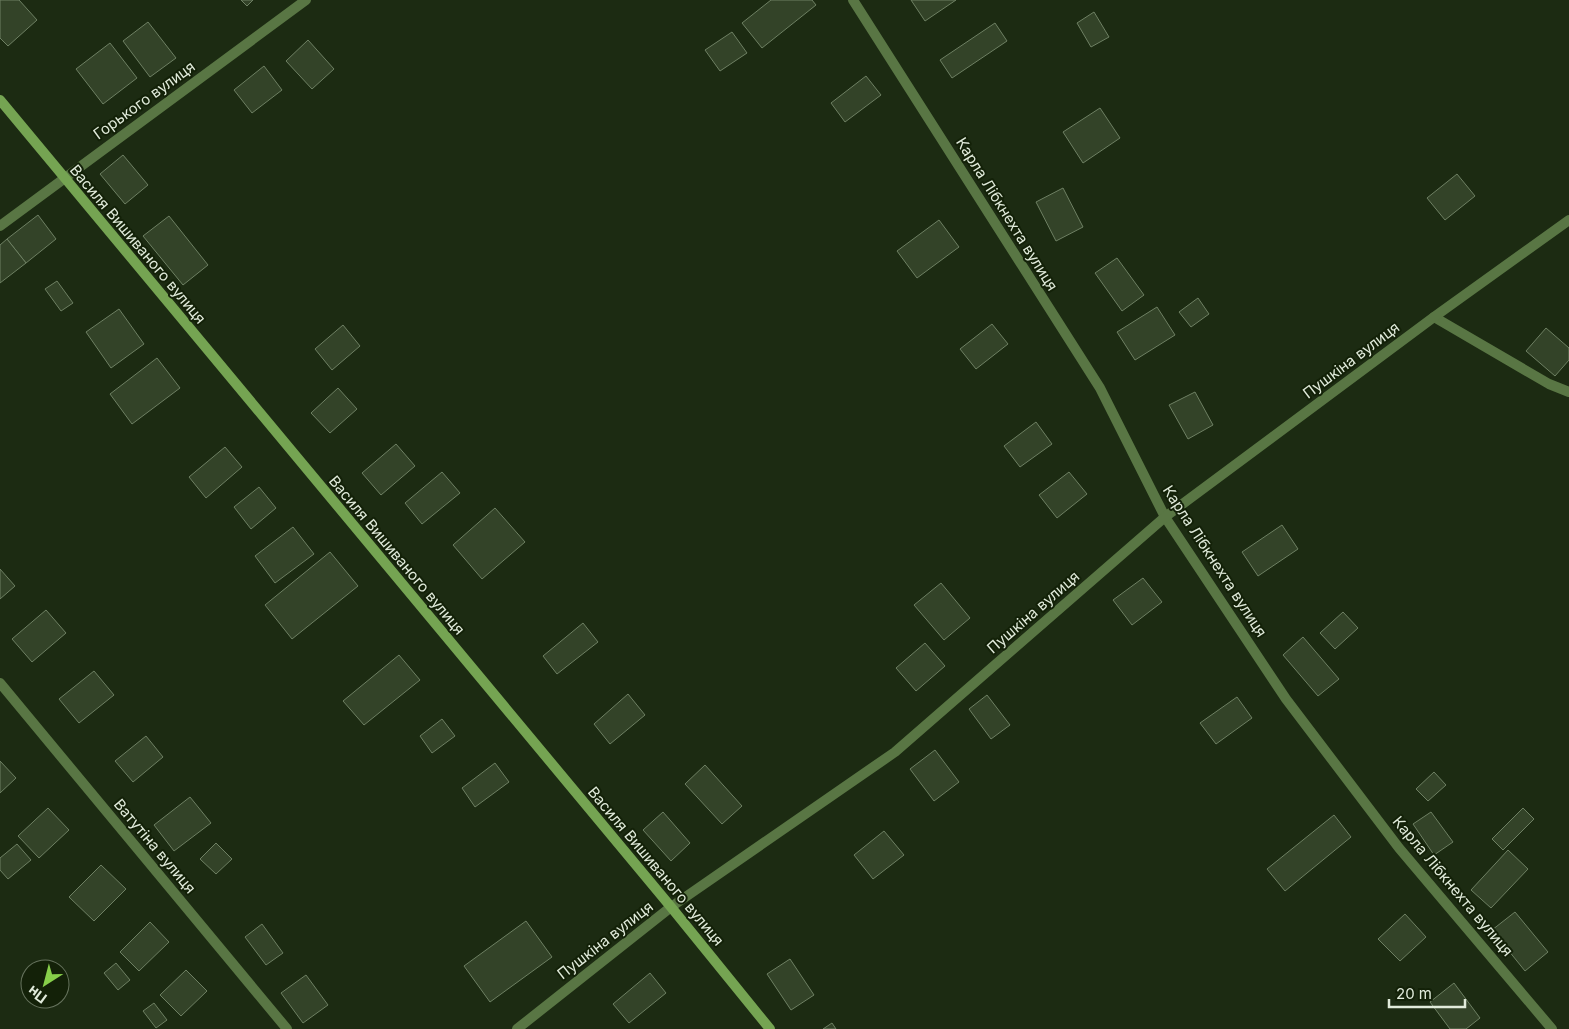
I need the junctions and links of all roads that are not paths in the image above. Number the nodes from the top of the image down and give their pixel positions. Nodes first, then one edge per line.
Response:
1 (306, 0) edge
2 (854, 0) edge
3 (0, 100) edge
4 (63, 178) junction
5 (1569, 220) edge
6 (0, 226) edge
7 (1434, 317) junction
8 (1569, 392) edge
9 (1165, 517) junction
10 (0, 683) edge
11 (671, 907) junction
12 (287, 1029) edge
13 (517, 1029) edge
14 (770, 1029) edge
15 (1552, 1029) edge

1 - 4 street, Горького вулиця
2 - 9 street, Карла Лібкнехта вулиця
3 - 4 street, Василя Вишиваного вулиця
4 - 6 street, Горького вулиця
4 - 11 street, Василя Вишиваного вулиця
5 - 7 street, Пушкіна вулиця
7 - 8 street
7 - 9 street, Пушкіна вулиця
9 - 11 street, Пушкіна вулиця
9 - 15 street, Карла Лібкнехта вулиця
10 - 12 street, Ватутіна вулиця
11 - 13 street, Пушкіна вулиця
11 - 14 street, Василя Вишиваного вулиця

